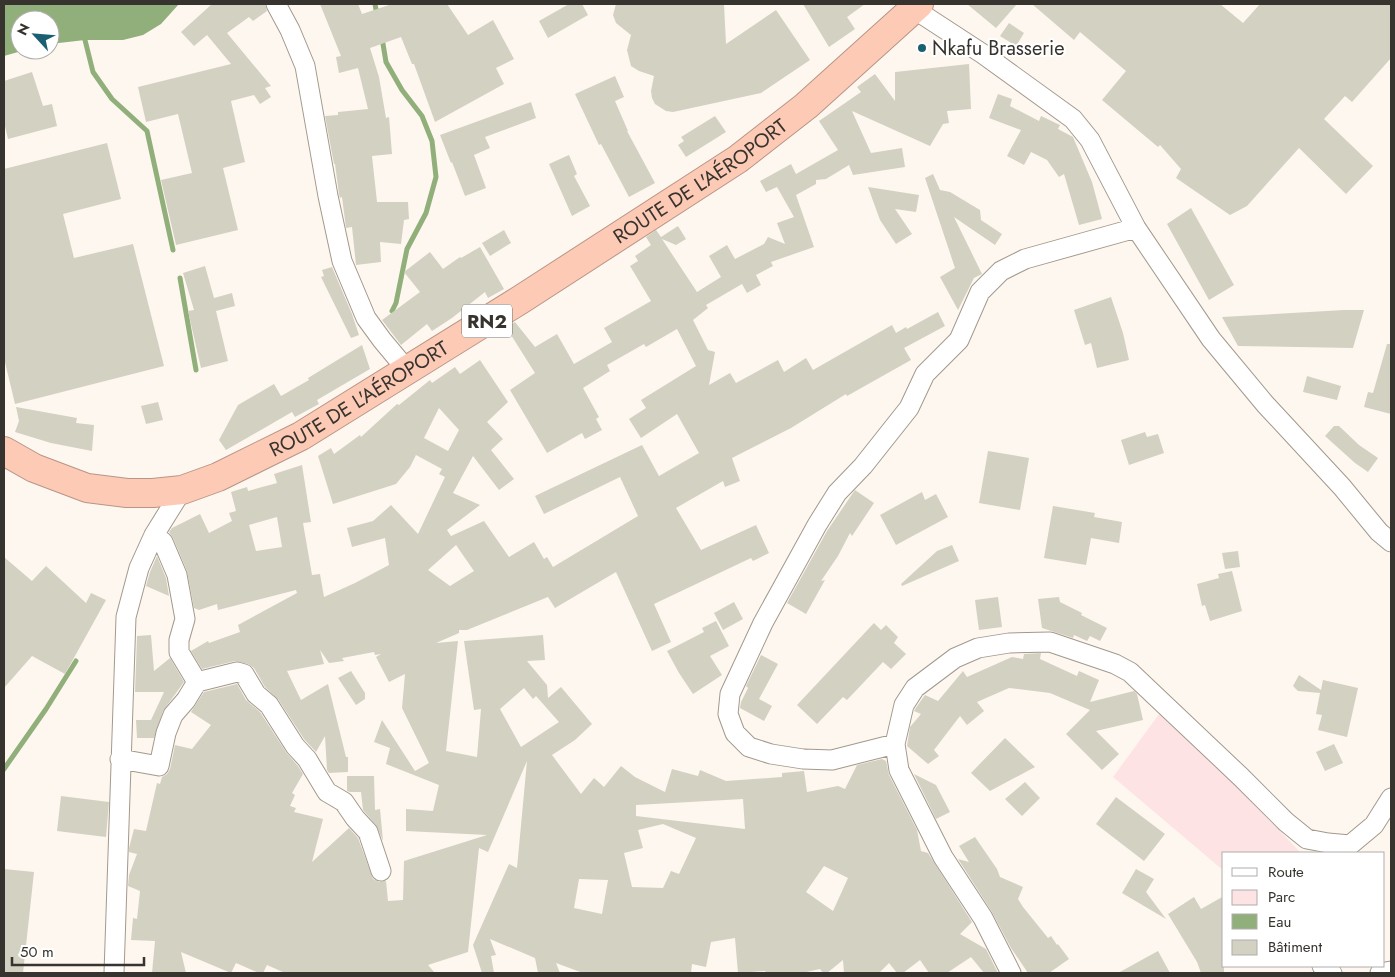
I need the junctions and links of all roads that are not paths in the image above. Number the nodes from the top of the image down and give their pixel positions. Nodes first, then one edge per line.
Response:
1 (276, 4) edge
2 (917, 6) edge
3 (1136, 228) junction
4 (407, 370) junction
5 (4, 451) edge
6 (182, 490) junction
7 (154, 535) junction
8 (1391, 542) edge
9 (197, 682) junction
10 (895, 744) junction
11 (120, 759) junction
12 (1391, 798) edge
13 (1347, 849) edge
14 (380, 871) dead end
15 (1391, 971) edge
16 (114, 973) edge
17 (1011, 973) edge
18 (1380, 973) edge

1 - 4 street
2 - 3 street
2 - 4 highway, ROUTE DE L'AÉROPORT / RN2
3 - 8 street
3 - 10 street
4 - 6 highway, ROUTE DE L'AÉROPORT / RN2
5 - 6 highway, ROUTE DE L'AÉROPORT / RN2
6 - 7 street
7 - 9 street
7 - 11 street
9 - 11 street
9 - 14 street
10 - 13 street
10 - 17 street
11 - 16 street
12 - 13 street
15 - 18 street

